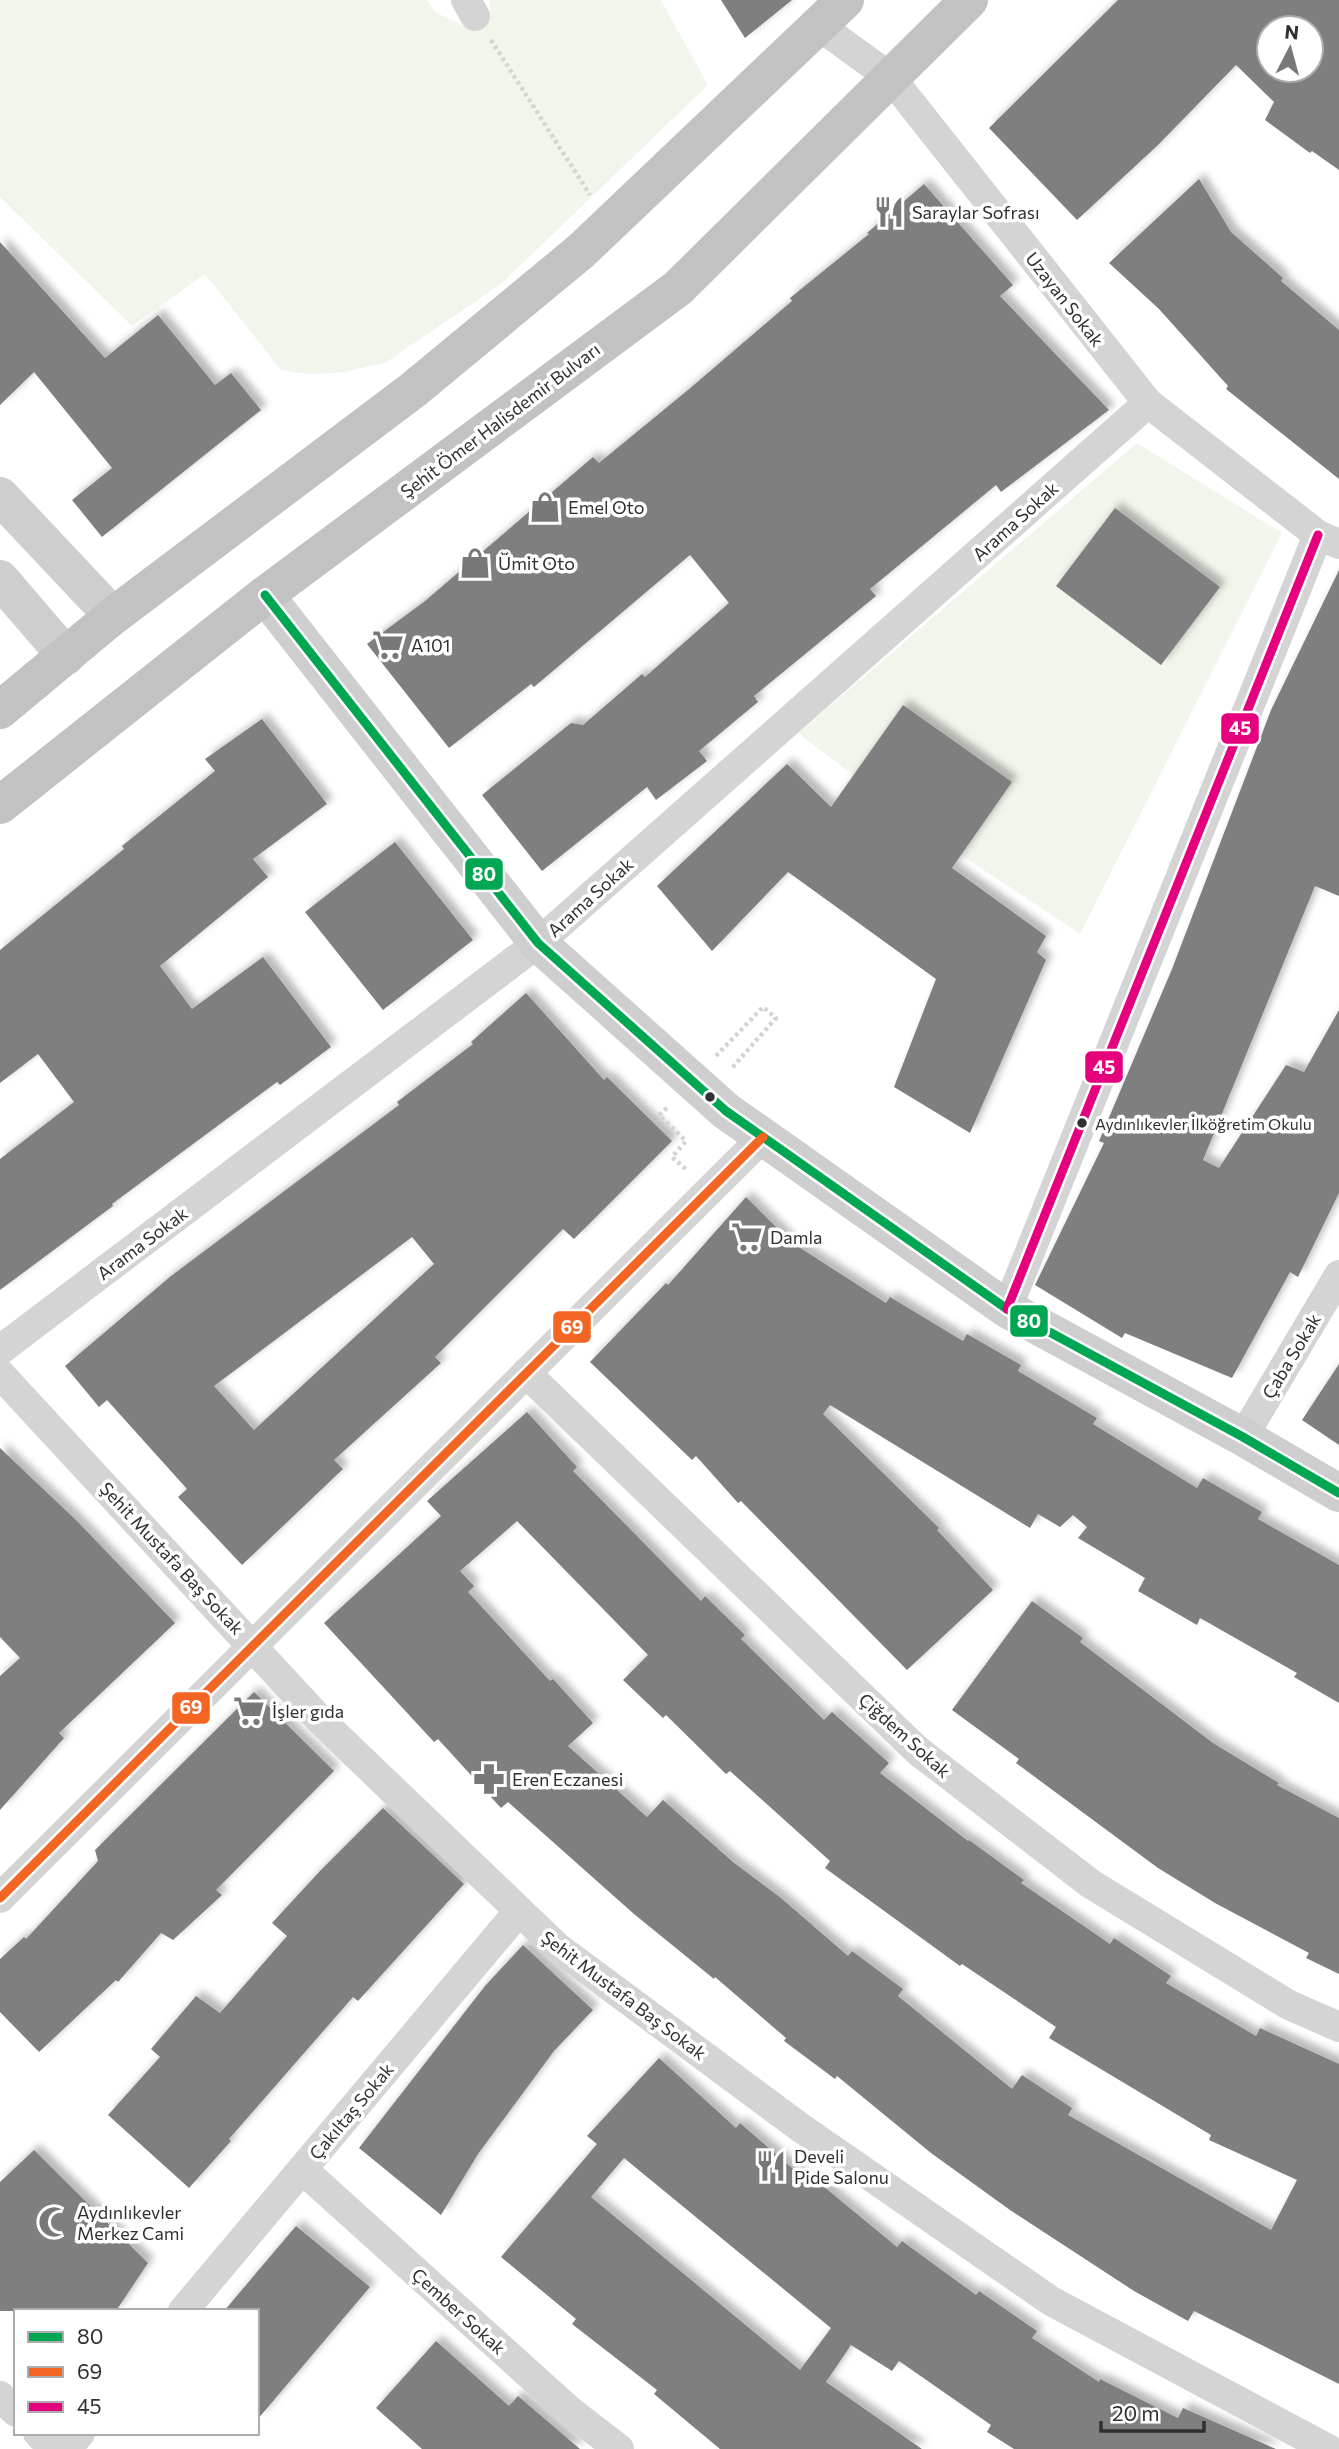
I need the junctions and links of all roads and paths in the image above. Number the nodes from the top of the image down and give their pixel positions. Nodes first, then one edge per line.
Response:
1 (968, 0) edge
2 (471, 8) edge
3 (832, 13) edge
4 (891, 78) junction
5 (609, 224) junction
6 (1148, 403) junction
7 (0, 496) edge
8 (1329, 540) edge
9 (0, 579) edge
10 (265, 595) junction
11 (113, 616) junction
12 (66, 656) junction
13 (0, 710) edge
14 (0, 805) edge
15 (538, 943) junction
16 (738, 1033) dead end
17 (760, 1038) dead end
18 (659, 1115) dead end
19 (763, 1137) junction
20 (672, 1157) dead end
21 (1339, 1275) edge
22 (1007, 1309) junction
23 (0, 1350) edge
24 (526, 1373) junction
25 (0, 1374) edge
26 (1243, 1437) junction
27 (1339, 1493) edge
28 (253, 1644) junction
29 (0, 1898) edge
30 (519, 1911) junction
31 (1339, 2027) edge
32 (302, 2169) junction
33 (185, 2309) edge
34 (0, 2396) edge
35 (14, 2410) edge
36 (40, 2435) edge
37 (78, 2435) edge
38 (54, 2449) edge
39 (67, 2449) edge
40 (619, 2449) edge
41 (1328, 2449) edge

1 - 4 highway, Şehit Ömer Halisdemir Bulvarı
2 - 5 path
3 - 4 street, Uzayan Sokak
3 - 5 highway
4 - 6 street, Uzayan Sokak
4 - 10 highway, Şehit Ömer Halisdemir Bulvarı
5 - 11 highway
6 - 8 street, Uzayan Sokak
6 - 15 street, Arama Sokak
7 - 11 main road
8 - 22 street
9 - 12 main road
10 - 14 highway, Şehit Ömer Halisdemir Bulvarı
10 - 15 main road
11 - 12 highway
12 - 13 highway
15 - 19 main road
15 - 23 street, Arama Sokak
16 - 17 path
18 - 20 path
19 - 22 main road
19 - 24 street
21 - 26 street, Çaba Sokak
22 - 26 main road
24 - 28 street
24 - 31 street, Çiğdem Sokak
25 - 28 street, Şehit Mustafa Baş Sokak
26 - 27 main road
28 - 29 street
28 - 30 street, Şehit Mustafa Baş Sokak
30 - 32 street, Çakıltaş Sokak
30 - 41 street, Şehit Mustafa Baş Sokak
32 - 33 street, Çakıltaş Sokak
32 - 40 street, Çember Sokak
34 - 35 street
36 - 38 street
37 - 39 street

